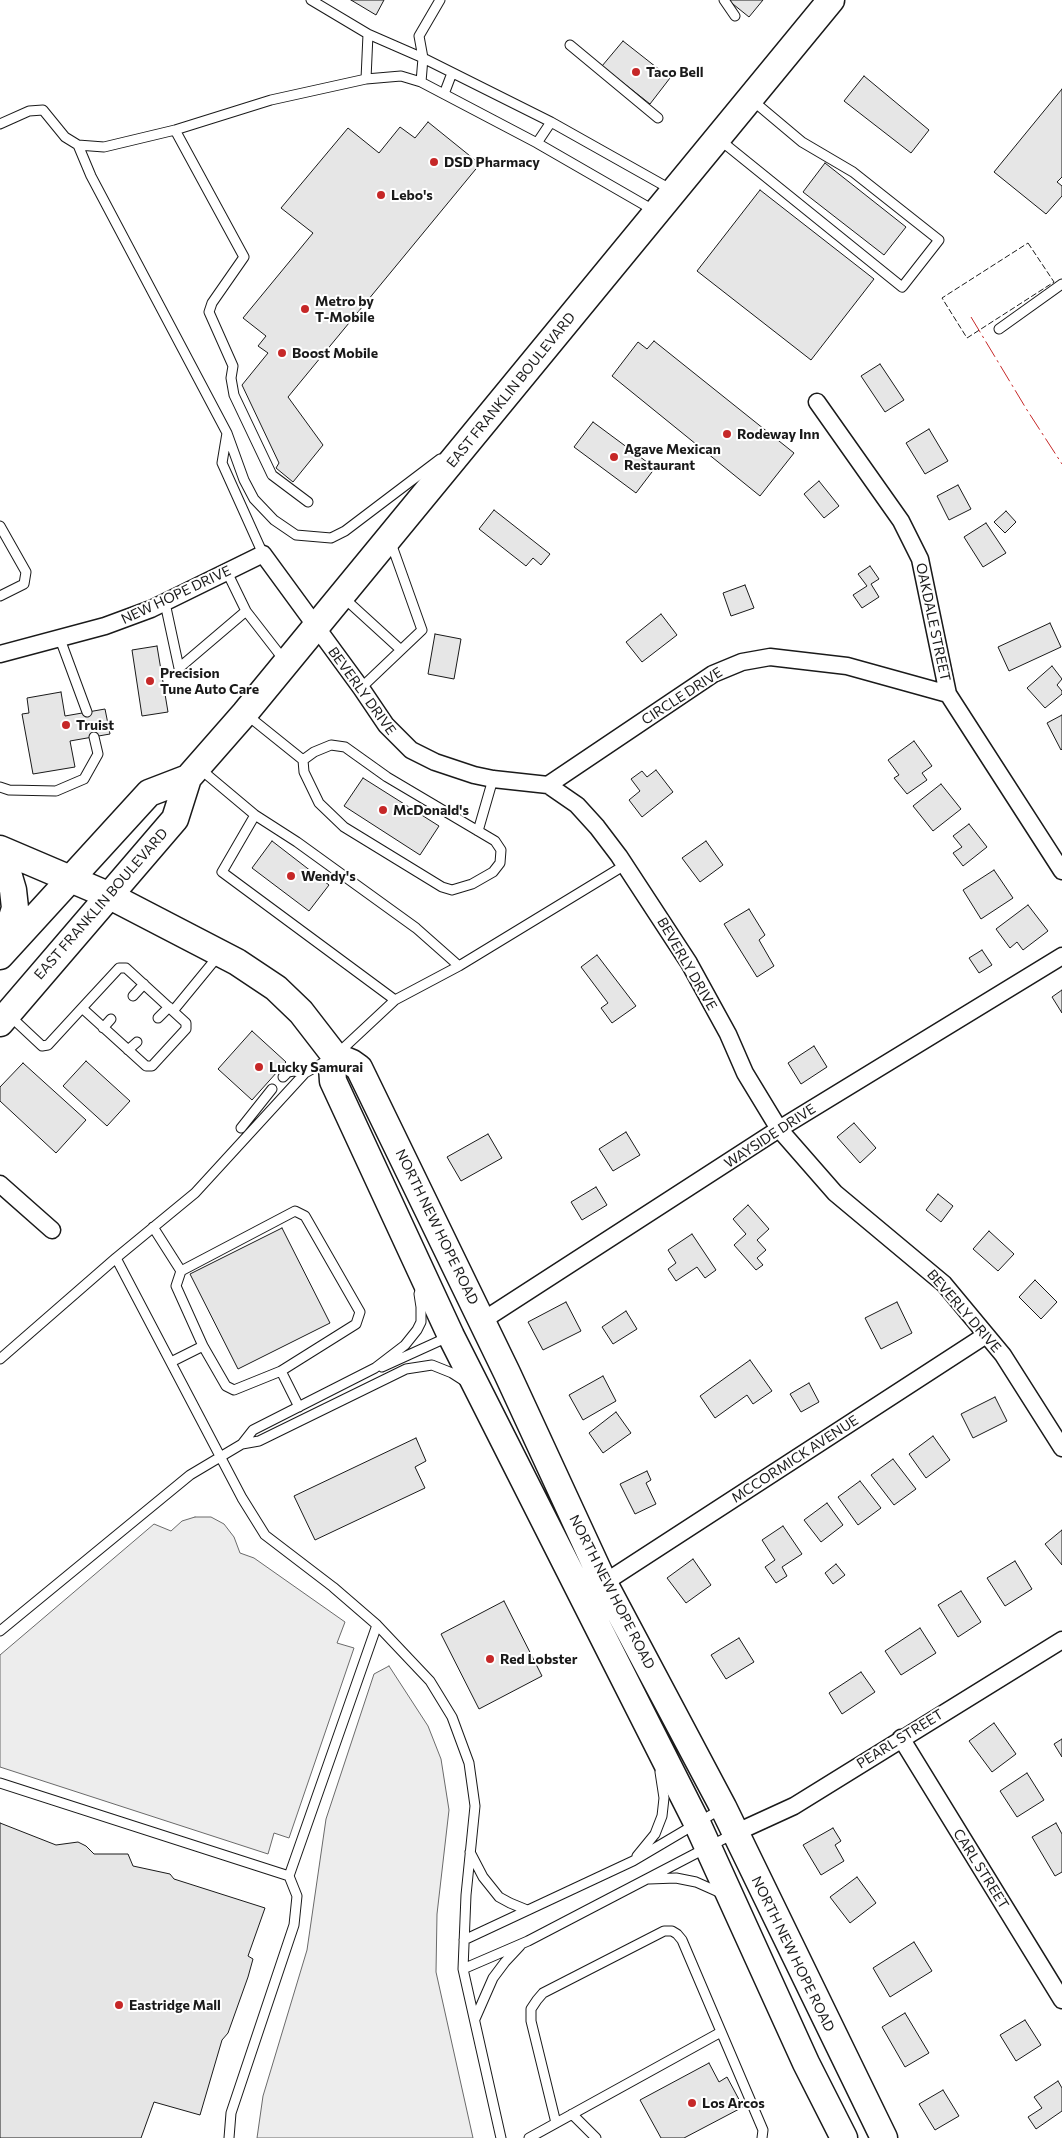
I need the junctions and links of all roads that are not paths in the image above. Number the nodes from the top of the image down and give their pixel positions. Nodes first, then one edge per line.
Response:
1 (311, 0) edge
2 (440, 0) edge
3 (724, 0) edge
4 (831, 0) edge
5 (735, 16) dead end
6 (368, 34) junction
7 (570, 45) dead end
8 (423, 58) junction
9 (452, 73) junction
10 (366, 79) junction
11 (421, 82) junction
12 (444, 94) junction
13 (751, 98) junction
14 (658, 118) dead end
15 (551, 122) junction
16 (0, 124) edge
17 (175, 130) junction
18 (718, 139) junction
19 (537, 143) junction
20 (78, 145) junction
21 (675, 191) junction
22 (657, 212) junction
23 (1062, 284) edge
24 (999, 329) dead end
25 (817, 402) dead end
26 (477, 430) junction
27 (228, 433) junction
28 (308, 502) dead end
29 (0, 526) edge
30 (389, 538) junction
31 (263, 554) junction
32 (227, 572) junction
33 (0, 596) edge
34 (341, 596) junction
35 (165, 603) junction
36 (246, 611) junction
37 (315, 627) junction
38 (60, 639) junction
39 (401, 650) junction
40 (0, 654) edge
41 (286, 662) junction
42 (360, 688) junction
43 (948, 694) junction
44 (87, 712) dead end
45 (245, 713) junction
46 (94, 737) dead end
47 (303, 760) junction
48 (193, 772) junction
49 (493, 779) junction
50 (548, 784) junction
51 (0, 788) edge
52 (255, 815) junction
53 (478, 831) junction
54 (0, 849) edge
55 (0, 861) edge
56 (625, 865) junction
57 (1062, 871) edge
58 (71, 879) junction
59 (108, 896) junction
60 (221, 953) junction
61 (0, 955) edge
62 (1062, 956) edge
63 (459, 966) junction
64 (144, 984) junction
65 (133, 996) dead end
66 (395, 1000) junction
67 (82, 1008) junction
68 (171, 1009) junction
69 (4, 1018) edge
70 (158, 1018) dead end
71 (112, 1019) dead end
72 (103, 1028) junction
73 (137, 1042) dead end
74 (128, 1050) junction
75 (335, 1056) junction
76 (306, 1073) junction
77 (283, 1077) dead end
78 (272, 1089) dead end
79 (240, 1128) dead end
80 (778, 1129) junction
81 (0, 1184) edge
82 (153, 1227) junction
83 (52, 1230) dead end
84 (116, 1258) junction
85 (181, 1271) junction
86 (426, 1280) junction
87 (482, 1320) junction
88 (986, 1335) junction
89 (451, 1336) junction
90 (203, 1346) junction
91 (0, 1360) edge
92 (171, 1362) junction
93 (375, 1368) junction
94 (281, 1371) junction
95 (507, 1373) junction
96 (481, 1392) junction
97 (299, 1407) junction
98 (242, 1444) junction
99 (1062, 1448) edge
100 (221, 1457) junction
101 (604, 1583) junction
102 (377, 1625) junction
103 (0, 1631) edge
104 (1062, 1640) edge
105 (901, 1738) junction
106 (657, 1744) junction
107 (0, 1783) edge
108 (724, 1807) junction
109 (696, 1823) junction
110 (735, 1833) junction
111 (708, 1847) junction
112 (470, 1851) junction
113 (633, 1861) junction
114 (289, 1876) junction
115 (641, 1880) junction
116 (731, 1898) junction
117 (527, 1910) junction
118 (464, 1940) junction
119 (528, 1941) junction
120 (463, 1969) junction
121 (1062, 2000) edge
122 (475, 2020) junction
123 (721, 2032) junction
124 (572, 2114) junction
125 (556, 2123) junction
126 (229, 2138) edge
127 (501, 2138) edge
128 (529, 2138) edge
129 (596, 2138) edge
130 (762, 2138) edge
131 (844, 2138) edge
132 (884, 2138) edge

1 - 6 lane
2 - 8 lane
3 - 5 lane
4 - 13 main road, EAST FRANKLIN BOULEVARD
6 - 8 lane
6 - 10 lane
7 - 14 lane
8 - 9 lane
8 - 11 lane
9 - 12 lane
9 - 15 lane
10 - 11 lane
10 - 17 lane
11 - 12 lane
12 - 19 lane
13 - 18 main road, EAST FRANKLIN BOULEVARD
13 - 18 lane
15 - 19 lane
15 - 21 lane
16 - 20 lane
17 - 20 lane
17 - 28 lane
18 - 21 main road, EAST FRANKLIN BOULEVARD
19 - 22 lane
20 - 27 lane
21 - 22 main road, EAST FRANKLIN BOULEVARD
22 - 26 main road, EAST FRANKLIN BOULEVARD
23 - 24 lane
25 - 43 street, OAKDALE STREET
26 - 27 lane
26 - 30 main road, EAST FRANKLIN BOULEVARD
27 - 31 lane
29 - 33 lane
30 - 34 main road, EAST FRANKLIN BOULEVARD
30 - 39 lane
31 - 32 street, NEW HOPE DRIVE
31 - 37 street, BEVERLY DRIVE
32 - 35 street, NEW HOPE DRIVE
32 - 36 lane
34 - 37 main road, EAST FRANKLIN BOULEVARD
34 - 39 lane
35 - 36 lane
35 - 38 street, NEW HOPE DRIVE
36 - 41 lane
37 - 41 main road, EAST FRANKLIN BOULEVARD
37 - 42 street, BEVERLY DRIVE
38 - 40 street, NEW HOPE DRIVE
38 - 44 lane
39 - 42 lane
41 - 45 main road, EAST FRANKLIN BOULEVARD
42 - 49 street, BEVERLY DRIVE
43 - 50 street, CIRCLE DRIVE
43 - 57 street, OAKDALE STREET
45 - 47 lane
45 - 48 main road, EAST FRANKLIN BOULEVARD
46 - 51 lane
47 - 53 lane
47 - 53 lane
48 - 52 lane
48 - 58 main road, EAST FRANKLIN BOULEVARD
48 - 59 main road, EAST FRANKLIN BOULEVARD
49 - 50 street, BEVERLY DRIVE
49 - 53 lane
50 - 56 street, BEVERLY DRIVE
52 - 63 lane
52 - 66 lane
54 - 58 main road, NORTH NEW HOPE ROAD
55 - 61 main road
56 - 63 lane
56 - 80 street, BEVERLY DRIVE
58 - 59 main road, NORTH NEW HOPE ROAD
58 - 61 main road, EAST FRANKLIN BOULEVARD
59 - 60 main road, NORTH NEW HOPE ROAD
59 - 69 main road, EAST FRANKLIN BOULEVARD
60 - 68 lane
60 - 75 main road, NORTH NEW HOPE ROAD
62 - 80 street, WAYSIDE DRIVE
63 - 66 lane
64 - 65 lane
64 - 67 lane
64 - 68 lane
66 - 75 lane
67 - 69 lane
67 - 72 lane
68 - 70 lane
68 - 74 lane
71 - 72 lane
72 - 74 lane
73 - 74 lane
75 - 76 lane
75 - 86 main road, NORTH NEW HOPE ROAD
75 - 87 main road, NORTH NEW HOPE ROAD
76 - 77 lane
76 - 82 lane
78 - 79 lane
80 - 87 street, WAYSIDE DRIVE
80 - 88 street, BEVERLY DRIVE
81 - 83 street
82 - 84 lane
82 - 85 lane
84 - 91 lane
84 - 92 lane
85 - 90 lane
85 - 94 lane
86 - 89 main road, NORTH NEW HOPE ROAD
86 - 93 lane
87 - 95 main road, NORTH NEW HOPE ROAD
88 - 99 street, BEVERLY DRIVE
88 - 101 street, MCCORMICK AVENUE
89 - 93 lane
89 - 95 main road
89 - 96 main road, NORTH NEW HOPE ROAD
90 - 92 lane
90 - 94 lane
92 - 100 lane
93 - 97 lane
94 - 97 lane
95 - 101 main road, NORTH NEW HOPE ROAD
96 - 98 lane
96 - 106 main road, NORTH NEW HOPE ROAD
97 - 98 lane
98 - 100 lane
100 - 102 lane
100 - 103 lane
101 - 108 main road, NORTH NEW HOPE ROAD
102 - 112 lane
102 - 114 lane
104 - 105 street, PEARL STREET
105 - 110 street, PEARL STREET
105 - 121 street, CARL STREET
106 - 109 main road, NORTH NEW HOPE ROAD
106 - 113 lane
107 - 114 lane
108 - 109 lane
108 - 110 main road, NORTH NEW HOPE ROAD
109 - 111 main road, NORTH NEW HOPE ROAD
109 - 113 lane
110 - 111 lane
110 - 132 main road, NORTH NEW HOPE ROAD
111 - 115 lane
111 - 116 main road, NORTH NEW HOPE ROAD
112 - 117 lane
112 - 118 lane
113 - 117 lane
114 - 126 lane
115 - 116 lane
115 - 119 lane
116 - 131 main road, NORTH NEW HOPE ROAD
117 - 118 lane
118 - 120 lane
119 - 120 lane
119 - 122 lane
120 - 122 lane
122 - 127 lane
123 - 124 lane
123 - 125 lane
123 - 130 lane
124 - 125 lane
124 - 129 lane
125 - 128 lane

